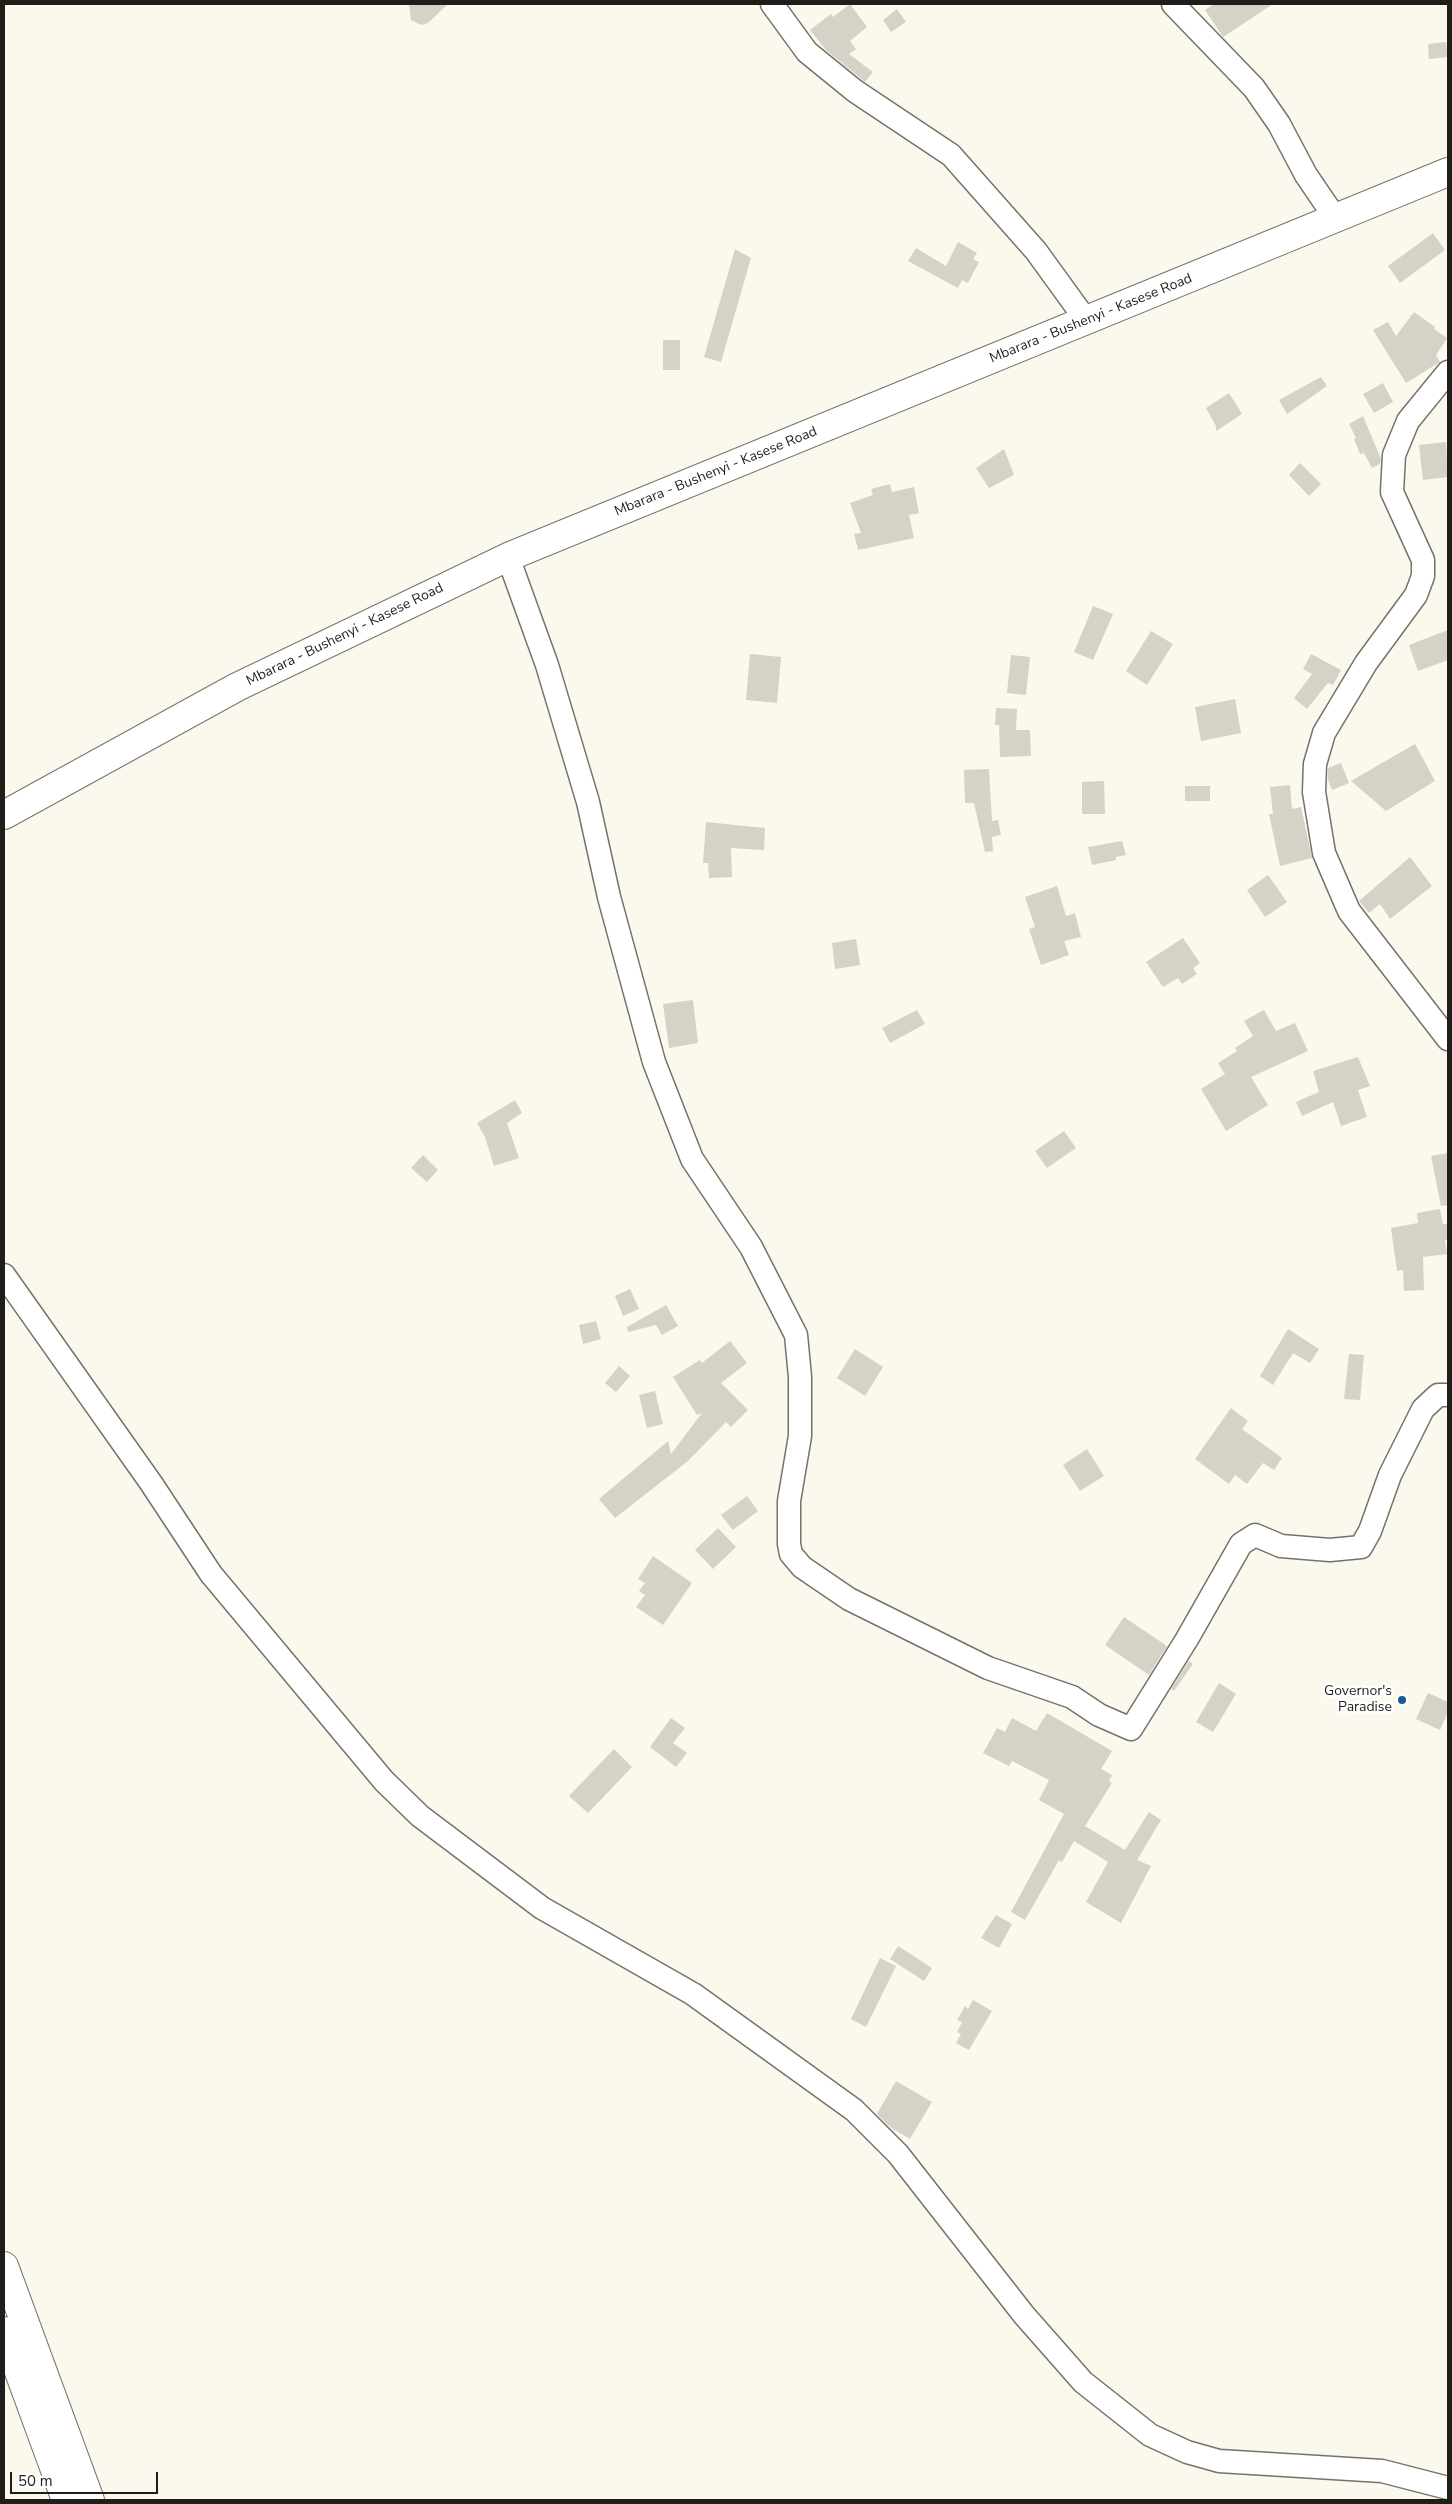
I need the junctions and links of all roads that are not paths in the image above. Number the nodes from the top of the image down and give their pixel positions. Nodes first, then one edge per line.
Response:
1 (772, 4) edge
2 (1173, 4) edge
3 (1448, 172) edge
4 (1336, 219) junction
5 (1086, 320) junction
6 (1448, 372) edge
7 (508, 557) junction
8 (4, 815) edge
9 (1448, 1040) edge
10 (4, 1275) edge
11 (1448, 1395) edge
12 (4, 2266) edge
13 (4, 2331) edge
14 (1448, 2488) edge
15 (66, 2500) edge
16 (90, 2500) edge

1 - 5 street
2 - 4 street
3 - 4 main road, Mbarara - Bushenyi - Kasese Road
4 - 5 main road, Mbarara - Bushenyi - Kasese Road
5 - 7 main road, Mbarara - Bushenyi - Kasese Road
6 - 9 street
7 - 8 main road, Mbarara - Bushenyi - Kasese Road
7 - 11 street
10 - 14 street
12 - 16 main road
13 - 15 main road

